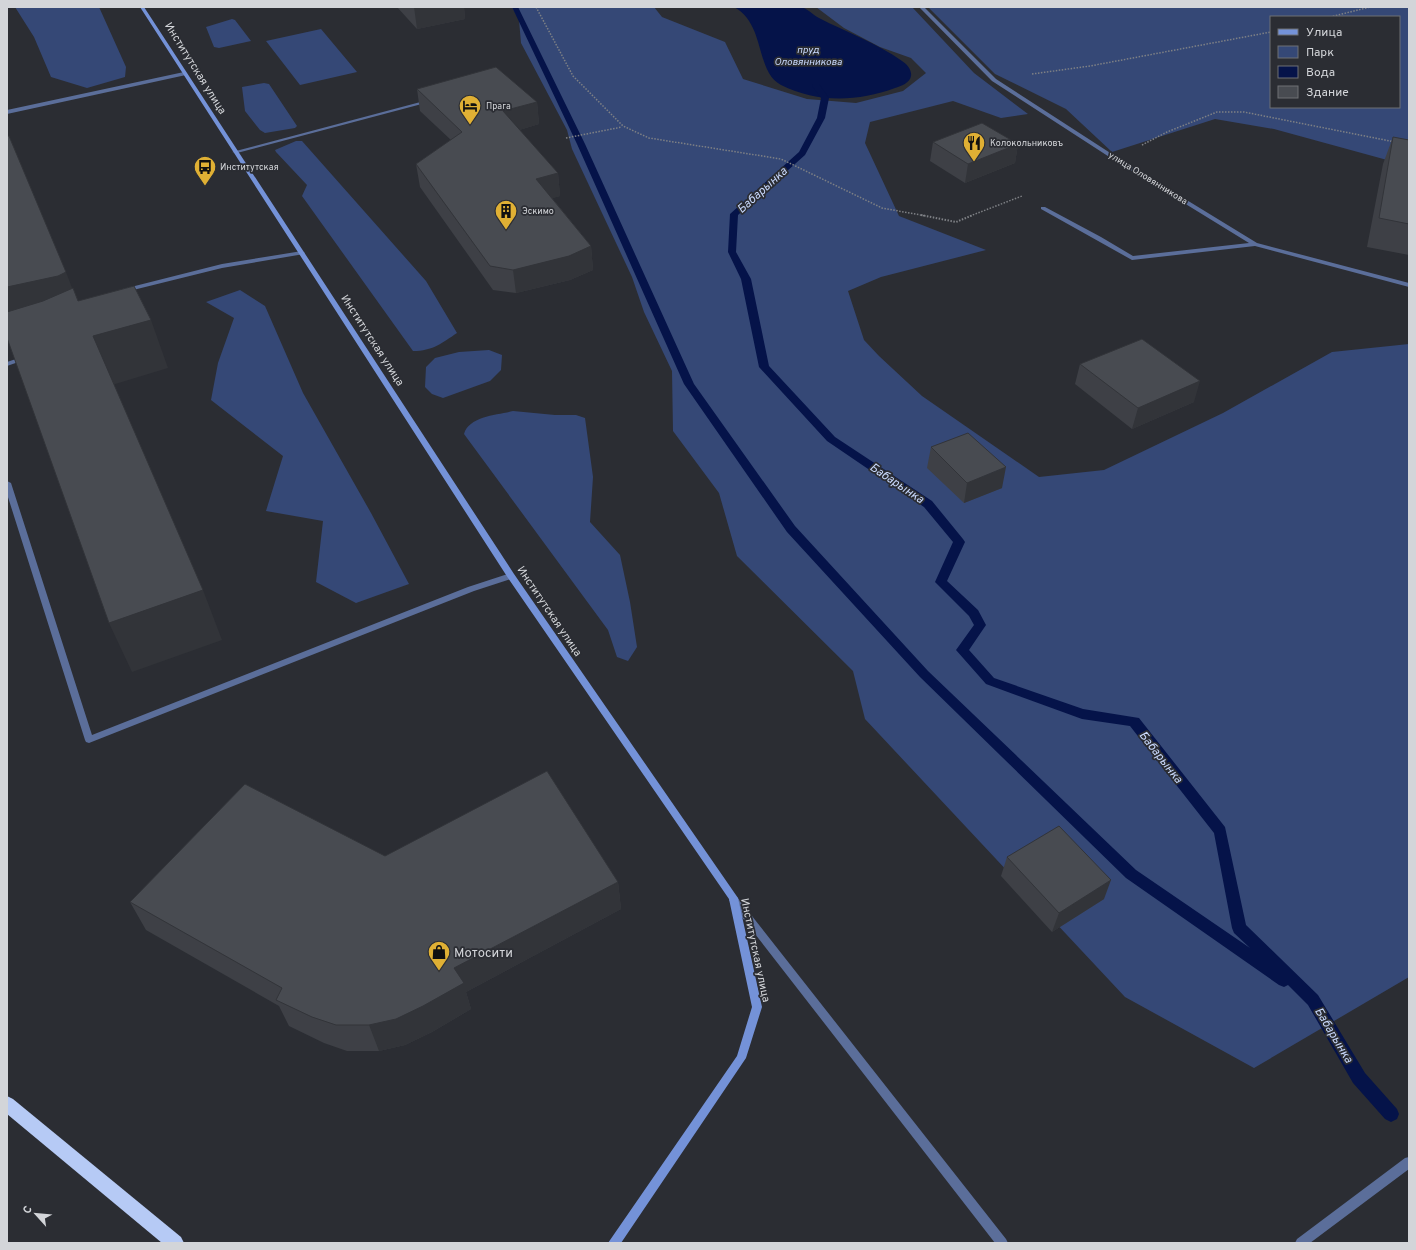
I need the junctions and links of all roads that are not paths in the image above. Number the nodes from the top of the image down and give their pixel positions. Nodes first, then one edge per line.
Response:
1 (142, 7) edge
2 (921, 7) edge
3 (184, 74) junction
4 (436, 100) edge
5 (7, 112) edge
6 (235, 152) junction
7 (1043, 208) road end
8 (1255, 244) junction
9 (302, 253) junction
10 (1409, 285) edge
11 (120, 292) edge
12 (29, 357) edge
13 (7, 364) edge
14 (7, 483) edge
15 (511, 576) junction
16 (733, 898) junction
17 (7, 1104) edge
18 (1409, 1162) edge
19 (176, 1243) edge
20 (614, 1243) edge
21 (1002, 1243) edge
22 (1301, 1243) edge

1 - 3 street, Институтская улица
2 - 8 lane, улица Оловянникова
3 - 5 lane
3 - 6 street, Институтская улица
4 - 6 lane
6 - 9 street, Институтская улица
7 - 8 lane
8 - 10 lane, улица Оловянникова
9 - 11 lane
9 - 15 street, Институтская улица
12 - 13 lane
14 - 15 lane
15 - 16 street, Институтская улица
16 - 20 street, Институтская улица
16 - 21 lane
17 - 19 highway
18 - 22 lane

